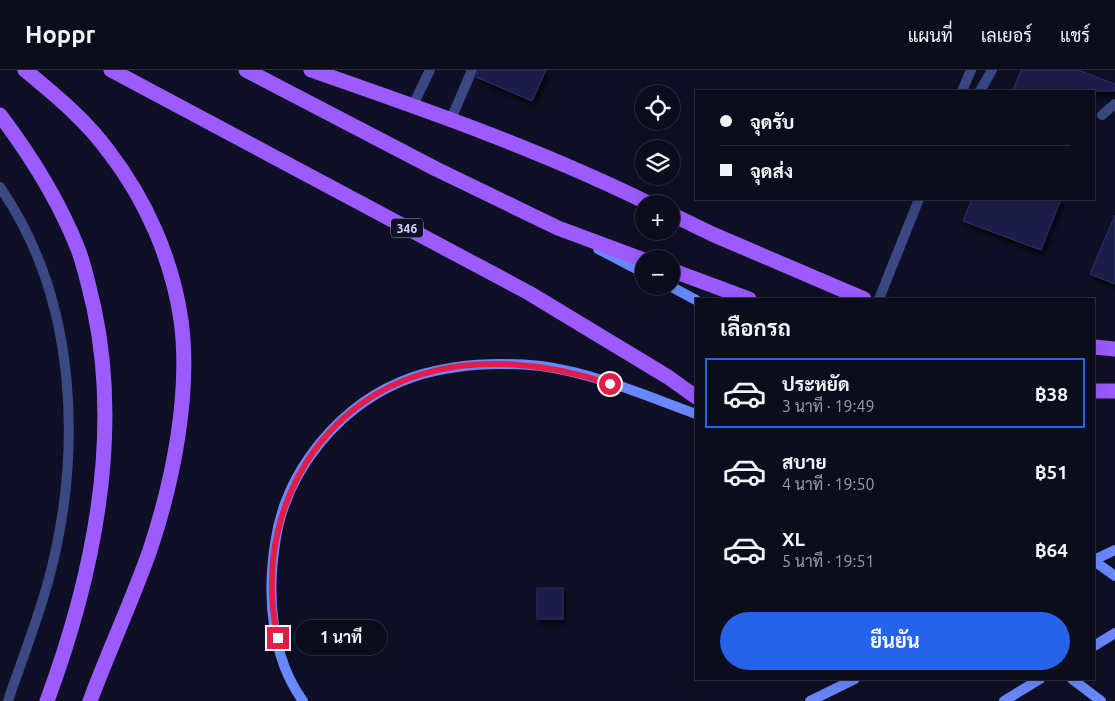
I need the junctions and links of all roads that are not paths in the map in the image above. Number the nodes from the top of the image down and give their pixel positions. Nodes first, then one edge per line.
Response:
1 (26, 70) edge
2 (110, 70) edge
3 (246, 70) edge
4 (311, 70) edge
5 (430, 70) edge
6 (472, 70) edge
7 (971, 70) edge
8 (992, 70) edge
9 (962, 90) edge
10 (981, 90) edge
11 (1115, 104) edge
12 (413, 105) junction
13 (0, 115) edge
14 (1102, 115) dead end
15 (451, 119) junction
16 (0, 187) edge
17 (635, 196) edge
18 (919, 200) edge
19 (680, 218) edge
20 (558, 228) junction
21 (635, 257) edge
22 (635, 268) edge
23 (680, 273) edge
24 (680, 291) edge
25 (746, 298) edge
26 (862, 298) edge
27 (879, 298) edge
28 (695, 299) edge
29 (1095, 347) edge
30 (1115, 349) edge
31 (1095, 391) edge
32 (1115, 391) edge
33 (695, 396) edge
34 (695, 414) edge
35 (1115, 550) edge
36 (1095, 560) edge
37 (1095, 562) edge
38 (1115, 576) edge
39 (1115, 633) edge
40 (1095, 645) edge
41 (853, 680) edge
42 (1038, 680) edge
43 (1073, 680) edge
44 (8, 701) edge
45 (47, 701) edge
46 (90, 701) edge
47 (303, 701) edge
48 (810, 701) edge
49 (1004, 701) edge
50 (1101, 701) edge

1 - 46 main road
2 - 33 main road, 346
3 - 20 main road
4 - 12 main road
5 - 12 street
6 - 15 street
7 - 9 street
8 - 10 street
11 - 14 street
12 - 15 main road
13 - 45 main road
15 - 17 main road
16 - 44 street
18 - 27 street
19 - 26 main road
20 - 21 main road
20 - 22 main road
23 - 25 main road
24 - 28 main road
29 - 30 main road
31 - 32 main road
34 - 47 main road
35 - 36 main road
37 - 38 main road
39 - 40 main road
41 - 48 main road
42 - 49 main road
43 - 50 main road

